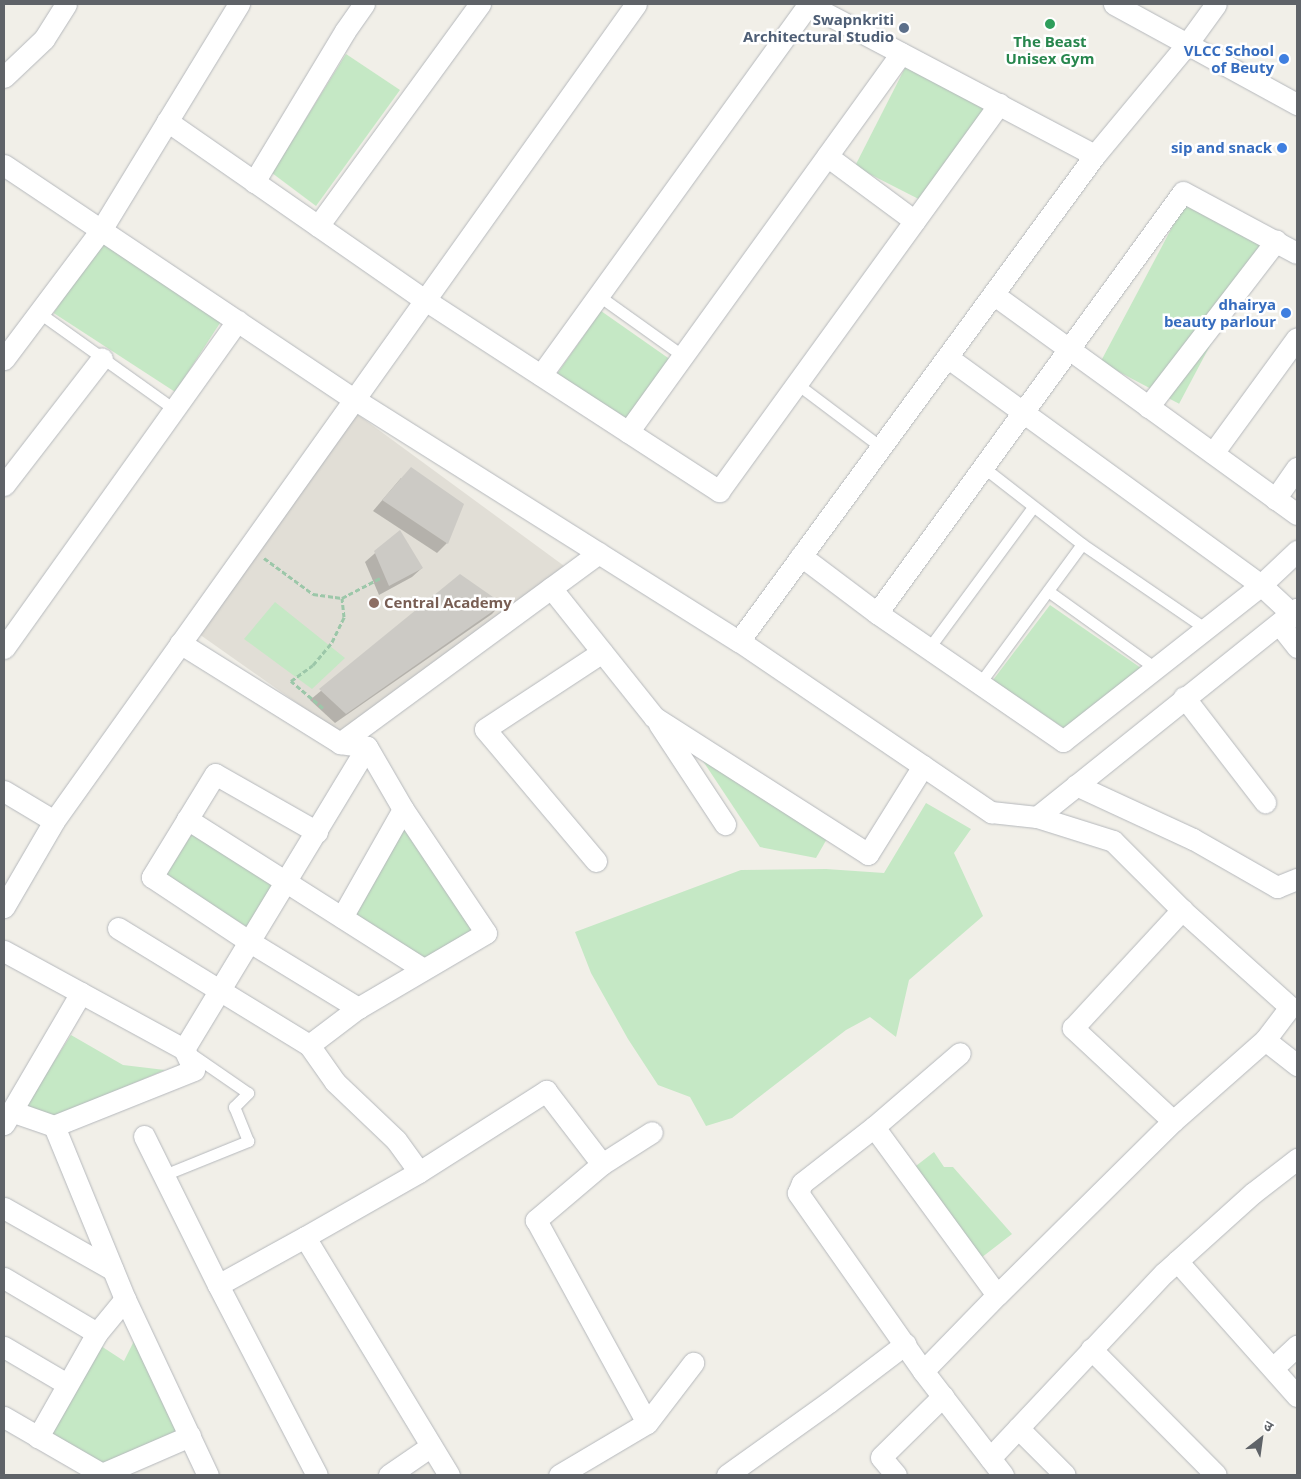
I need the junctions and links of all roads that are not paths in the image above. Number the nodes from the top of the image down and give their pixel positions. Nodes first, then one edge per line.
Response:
1 (66, 4) edge
2 (239, 4) edge
3 (364, 4) edge
4 (480, 4) edge
5 (636, 4) edge
6 (809, 4) edge
7 (1114, 4) edge
8 (1216, 4) edge
9 (1187, 44) junction
10 (901, 53) junction
11 (4, 77) edge
12 (999, 104) junction
13 (1297, 104) edge
14 (167, 121) junction
15 (1095, 155) junction
16 (828, 156) junction
17 (4, 165) edge
18 (254, 182) junction
19 (915, 221) junction
20 (318, 226) junction
21 (101, 230) junction
22 (1276, 241) junction
23 (1297, 253) edge
24 (993, 294) junction
25 (599, 296) junction
26 (425, 300) junction
27 (38, 312) junction
28 (237, 321) junction
29 (1297, 338) edge
30 (1069, 349) junction
31 (683, 356) junction
32 (947, 357) junction
33 (102, 358) junction
34 (4, 359) edge
35 (541, 375) junction
36 (797, 384) junction
37 (354, 399) junction
38 (1148, 407) junction
39 (174, 409) junction
40 (1023, 412) junction
41 (628, 432) junction
42 (881, 447) junction
43 (1213, 453) junction
44 (983, 467) junction
45 (1297, 468) edge
46 (4, 485) edge
47 (1275, 498) junction
48 (1033, 507) junction
49 (1297, 514) edge
50 (1082, 544) junction
51 (1297, 551) edge
52 (599, 553) junction
53 (801, 556) junction
54 (1261, 585) junction
55 (552, 588) junction
56 (1048, 591) junction
57 (1294, 611) edge
58 (877, 613) junction
59 (1206, 629) junction
60 (739, 641) junction
61 (180, 643) junction
62 (4, 648) edge
63 (929, 648) junction
64 (1297, 648) edge
65 (602, 652) junction
66 (1156, 668) junction
67 (980, 684) junction
68 (1184, 697) junction
69 (654, 717) junction
70 (340, 743) junction
71 (367, 747) junction
72 (923, 766) junction
73 (1076, 785) junction
74 (4, 791) edge
75 (1265, 802) dead end
76 (403, 809) junction
77 (1037, 816) junction
78 (187, 819) junction
79 (54, 821) junction
80 (725, 824) dead end
81 (317, 832) junction
82 (596, 861) dead end
83 (1297, 879) edge
84 (284, 882) junction
85 (4, 907) edge
86 (1182, 910) junction
87 (342, 917) junction
88 (118, 928) dead end
89 (250, 942) junction
90 (4, 951) edge
91 (423, 969) junction
92 (220, 991) junction
93 (81, 993) junction
94 (1294, 1004) edge
95 (358, 1008) junction
96 (1265, 1040) junction
97 (309, 1046) junction
98 (184, 1049) junction
99 (960, 1053) dead end
100 (1297, 1064) edge
101 (7, 1118) edge
102 (1173, 1121) junction
103 (54, 1126) junction
104 (874, 1127) junction
105 (652, 1132) dead end
106 (144, 1136) dead end
107 (1297, 1158) edge
108 (602, 1164) junction
109 (419, 1172) junction
110 (164, 1175) junction
111 (4, 1208) edge
112 (305, 1237) junction
113 (1177, 1261) junction
114 (113, 1270) junction
115 (4, 1278) edge
116 (218, 1285) junction
117 (997, 1295) junction
118 (125, 1299) junction
119 (97, 1333) junction
120 (905, 1344) junction
121 (1297, 1346) edge
122 (4, 1347) edge
123 (1091, 1349) junction
124 (693, 1363) dead end
125 (1273, 1368) junction
126 (923, 1370) junction
127 (67, 1384) junction
128 (943, 1396) junction
129 (1297, 1396) edge
130 (4, 1417) edge
131 (647, 1423) junction
132 (1018, 1428) junction
133 (190, 1436) junction
134 (38, 1437) junction
135 (431, 1446) junction
136 (990, 1458) junction
137 (889, 1473) edge
138 (732, 1474) edge
139 (208, 1475) edge
140 (317, 1475) edge
141 (390, 1475) edge
142 (449, 1475) edge
143 (559, 1475) edge
144 (1003, 1475) edge
145 (1065, 1475) edge
146 (1216, 1475) edge

1 - 11 street
2 - 14 street
3 - 18 street
4 - 20 street
5 - 26 street
6 - 10 street
6 - 25 street
7 - 9 street
8 - 9 street
9 - 13 street
9 - 15 street
10 - 12 street
10 - 16 street
12 - 15 street
12 - 19 street
14 - 18 street
14 - 21 street
15 - 24 street
16 - 19 street
16 - 31 street
17 - 21 street
18 - 20 street
19 - 36 street
20 - 26 street
21 - 27 street
21 - 28 street
22 - 23 street
22 - 30 street
22 - 38 street
24 - 30 street
24 - 32 street
25 - 31 lane
25 - 35 street
26 - 35 street
26 - 37 street
27 - 33 lane
27 - 34 street
28 - 37 street
28 - 39 street
29 - 43 street
30 - 38 street
30 - 40 street
31 - 41 street
32 - 40 street
32 - 42 street
33 - 39 lane
33 - 46 street
35 - 41 street
36 - 41 street
36 - 42 lane
37 - 52 street
37 - 61 street
38 - 43 street
39 - 62 street
40 - 44 street
40 - 54 street
42 - 53 street
43 - 47 street
44 - 48 lane
44 - 58 street
45 - 47 street
47 - 49 street
48 - 50 lane
48 - 63 lane
50 - 56 lane
50 - 59 lane
51 - 54 street
52 - 55 street
52 - 60 street
53 - 58 street
53 - 60 street
54 - 57 street
54 - 59 street
55 - 65 street
55 - 70 street
56 - 66 lane
56 - 67 lane
57 - 64 street
57 - 68 street
58 - 63 street
59 - 66 street
60 - 72 street
61 - 70 street
61 - 79 street
63 - 67 street
65 - 69 street
65 - 82 street
66 - 67 street
68 - 73 street
68 - 75 street
69 - 72 street
69 - 80 street
70 - 71 street
71 - 76 street
71 - 81 street
72 - 77 street
73 - 77 street
73 - 83 street
74 - 79 street
76 - 87 street
76 - 91 street
77 - 86 street
78 - 81 street
78 - 84 street
78 - 89 street
79 - 85 street
81 - 84 street
84 - 87 street
84 - 89 street
86 - 94 street
86 - 102 street
87 - 91 street
88 - 92 street
89 - 92 street
89 - 95 street
90 - 93 street
91 - 95 street
92 - 97 street
92 - 98 street
93 - 98 street
93 - 101 street
94 - 96 street
95 - 97 street
96 - 100 street
96 - 102 street
97 - 109 street
98 - 103 street
98 - 110 lane
99 - 104 street
101 - 103 street
102 - 117 street
103 - 114 street
104 - 117 street
104 - 120 street
105 - 108 street
106 - 110 street
107 - 113 street
108 - 109 street
108 - 131 street
109 - 112 street
110 - 116 street
111 - 114 street
112 - 116 street
112 - 135 street
113 - 123 street
113 - 125 street
114 - 118 street
115 - 119 street
116 - 140 street
117 - 126 street
118 - 119 street
118 - 133 street
119 - 127 street
120 - 126 street
120 - 138 street
121 - 125 street
122 - 127 street
123 - 132 street
123 - 146 street
124 - 131 street
125 - 129 street
126 - 128 street
127 - 134 street
128 - 136 street
128 - 137 street
130 - 134 street
131 - 143 street
132 - 136 street
132 - 145 street
133 - 134 street
133 - 139 street
135 - 141 street
135 - 142 street
136 - 144 street

